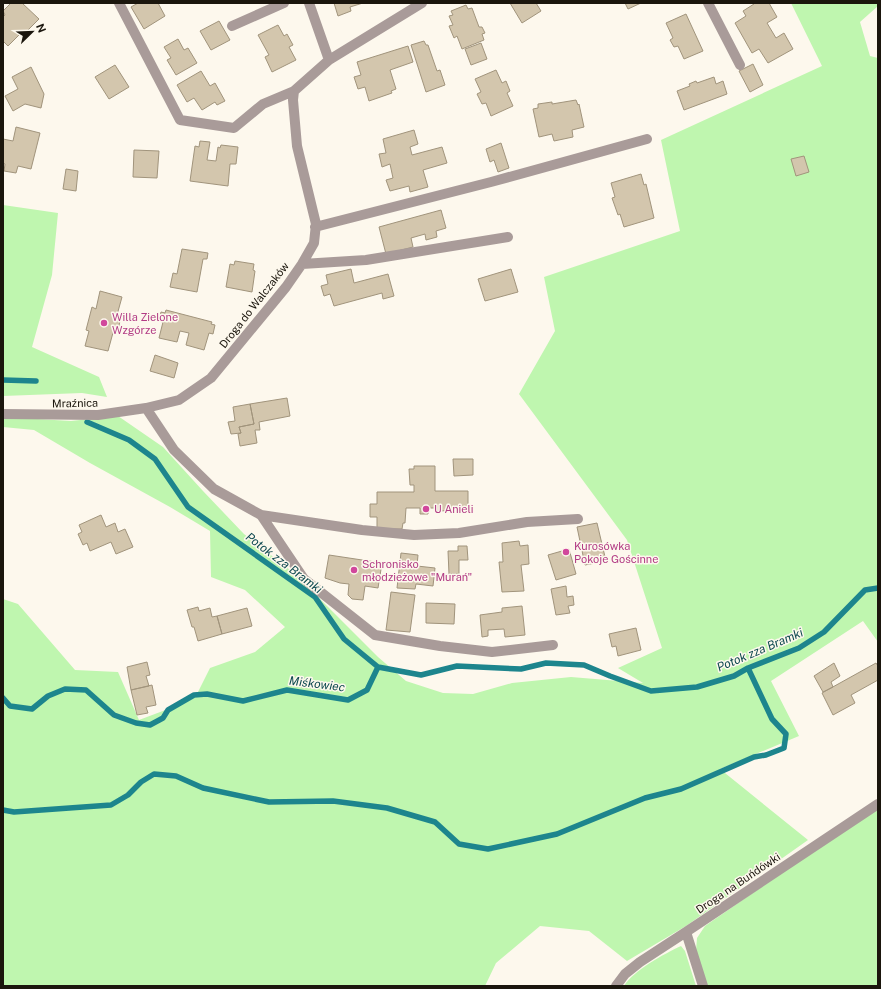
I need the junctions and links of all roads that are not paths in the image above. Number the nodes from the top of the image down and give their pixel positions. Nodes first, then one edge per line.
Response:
1 (119, 3) edge
2 (284, 3) edge
3 (309, 3) edge
4 (422, 3) edge
5 (708, 3) edge
6 (232, 26) dead end
7 (329, 60) junction
8 (740, 65) dead end
9 (294, 91) junction
10 (647, 138) dead end
11 (315, 227) junction
12 (508, 237) dead end
13 (302, 264) junction
14 (146, 408) junction
15 (3, 414) edge
16 (261, 515) junction
17 (578, 519) dead end
18 (553, 645) dead end
19 (878, 804) edge
20 (686, 932) junction
21 (616, 986) edge
22 (702, 986) edge

1 - 9 street
2 - 6 street
3 - 7 street
4 - 7 street
5 - 8 street
7 - 9 street
9 - 11 street, Droga do Walczaków
10 - 11 street
11 - 13 street, Droga do Walczaków
12 - 13 street
13 - 14 street, Droga do Walczaków
14 - 15 street, Mraźnica
14 - 16 street
16 - 17 street
16 - 18 street
19 - 20 street, Droga na Buńdówki
20 - 21 street, Droga na Buńdówki
20 - 22 street

